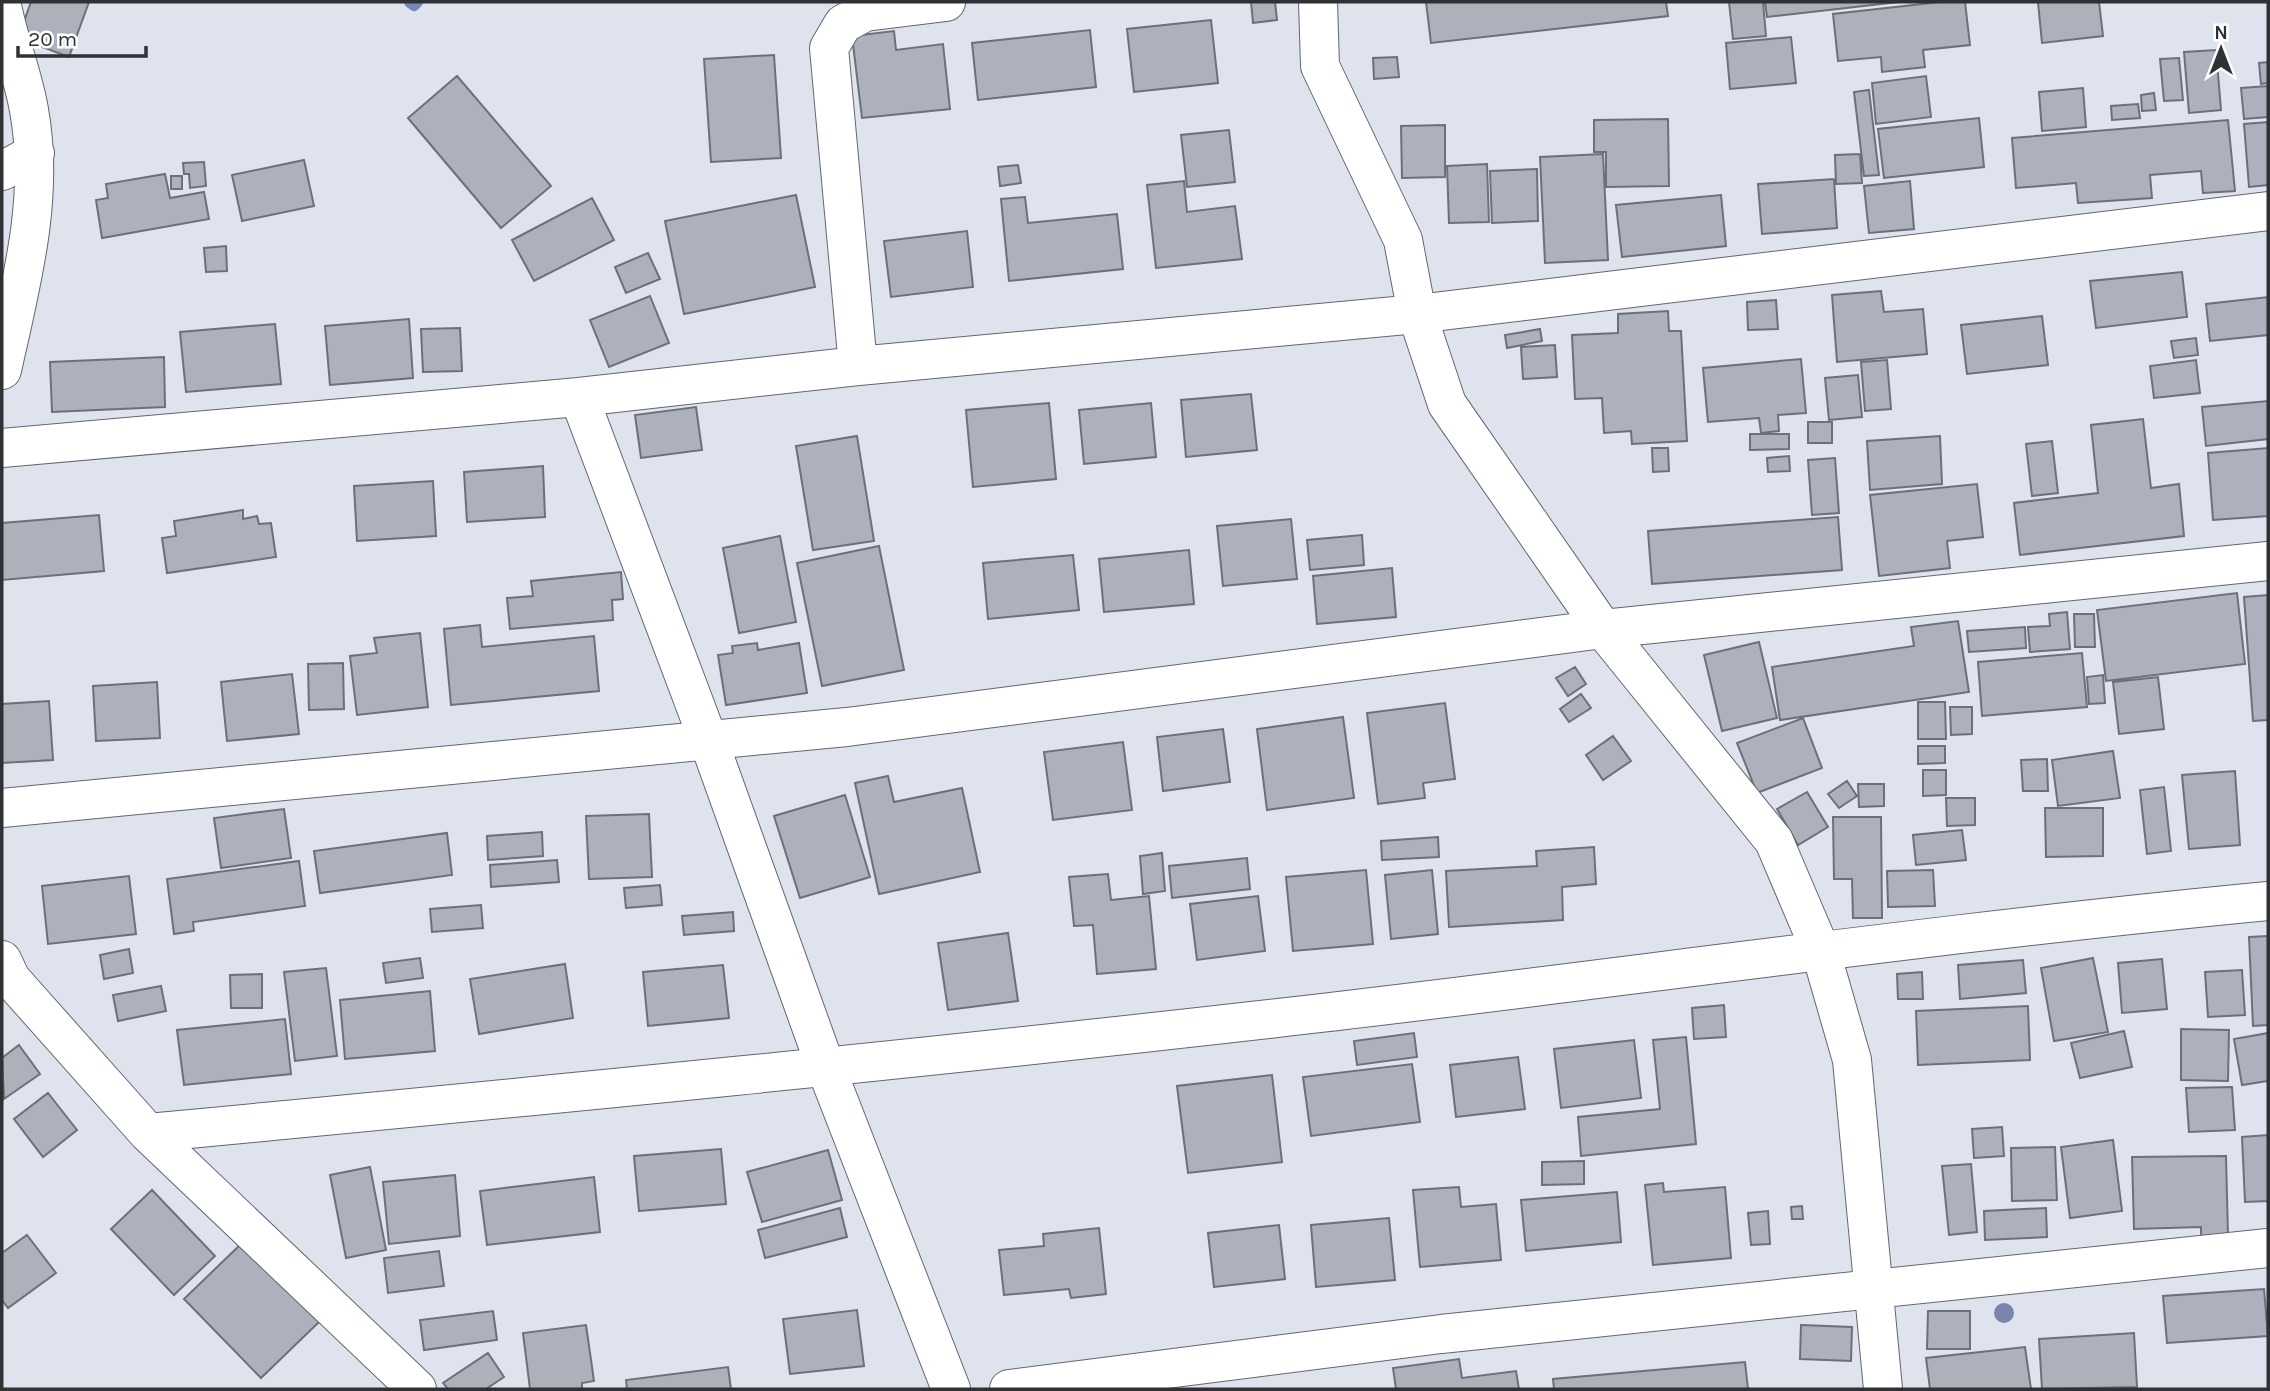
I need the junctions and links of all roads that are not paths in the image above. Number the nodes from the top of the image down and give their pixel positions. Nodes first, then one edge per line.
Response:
1 (946, 2) edge
2 (1318, 2) edge
3 (2, 6) edge
4 (35, 153) junction
5 (2, 171) edge
6 (2268, 211) edge
7 (1417, 314) junction
8 (858, 366) junction
9 (2, 370) edge
10 (579, 397) junction
11 (2, 448) edge
12 (2268, 561) edge
13 (1604, 629) junction
14 (709, 742) junction
15 (2, 808) edge
16 (2268, 901) edge
17 (1821, 949) junction
18 (2, 960) edge
19 (825, 1068) junction
20 (148, 1133) junction
21 (2268, 1248) edge
22 (1875, 1289) junction
23 (417, 1389) edge
24 (951, 1389) edge
25 (1009, 1389) edge
26 (1883, 1389) edge

1 - 8 street
2 - 7 street
3 - 4 street
4 - 5 street
4 - 9 street
6 - 7 street
7 - 8 street
7 - 13 street
8 - 10 street
10 - 11 street
10 - 14 street
12 - 13 street
13 - 14 street
13 - 17 street
14 - 15 street
14 - 19 street
16 - 17 street
17 - 19 street
17 - 22 street
18 - 20 street
19 - 20 street
19 - 24 street
20 - 23 street
21 - 22 street
22 - 25 street
22 - 26 street

